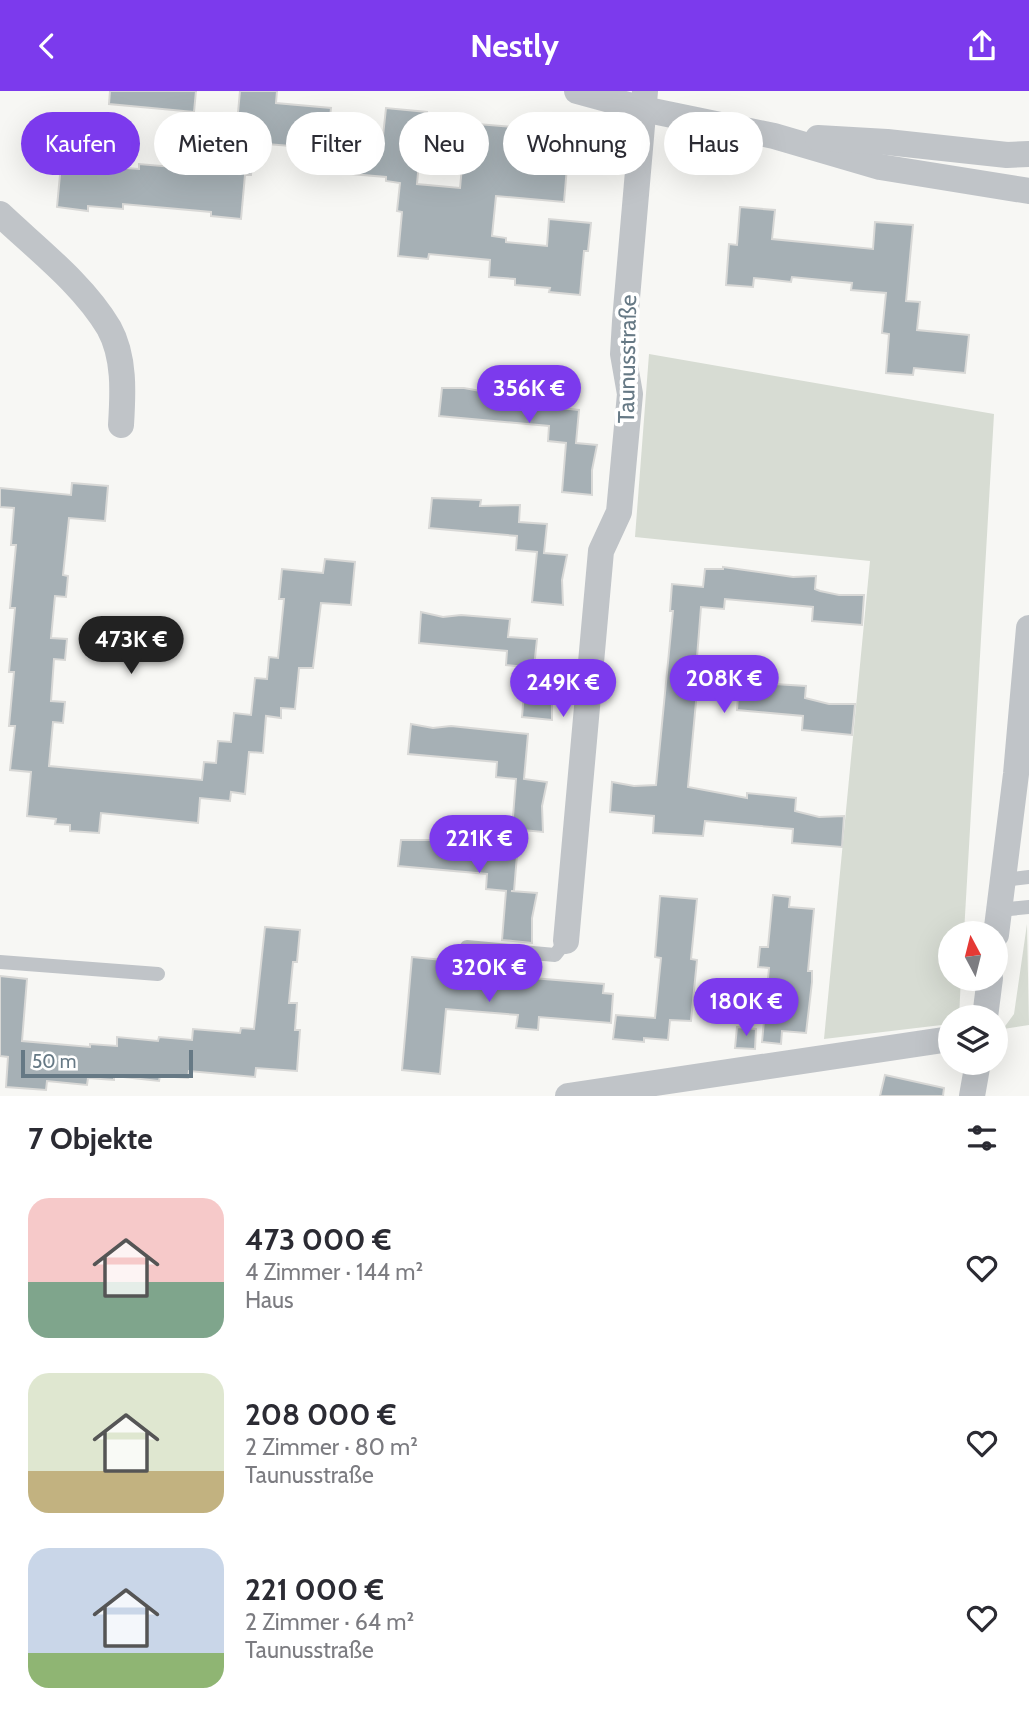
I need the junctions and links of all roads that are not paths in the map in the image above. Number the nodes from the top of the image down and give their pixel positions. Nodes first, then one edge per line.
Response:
1 (578, 91) edge
2 (644, 100) edge
3 (774, 136) junction
4 (1029, 154) edge
5 (1029, 191) edge
6 (0, 214) edge
7 (121, 425) dead end
8 (1029, 628) edge
9 (1016, 879) edge
10 (1029, 907) edge
11 (998, 921) edge
12 (1001, 921) edge
13 (566, 940) joint
14 (467, 947) dead end
15 (0, 961) edge
16 (158, 974) dead end
17 (938, 1041) edge
18 (976, 1075) edge
19 (568, 1096) edge
20 (972, 1096) edge

1 - 2 street
2 - 3 street
2 - 13 street, Taunusstraße
3 - 4 street
3 - 5 street
6 - 7 street
8 - 9 street
9 - 11 street
10 - 12 lane
13 - 14 lane
15 - 16 lane
17 - 19 street
18 - 20 street

